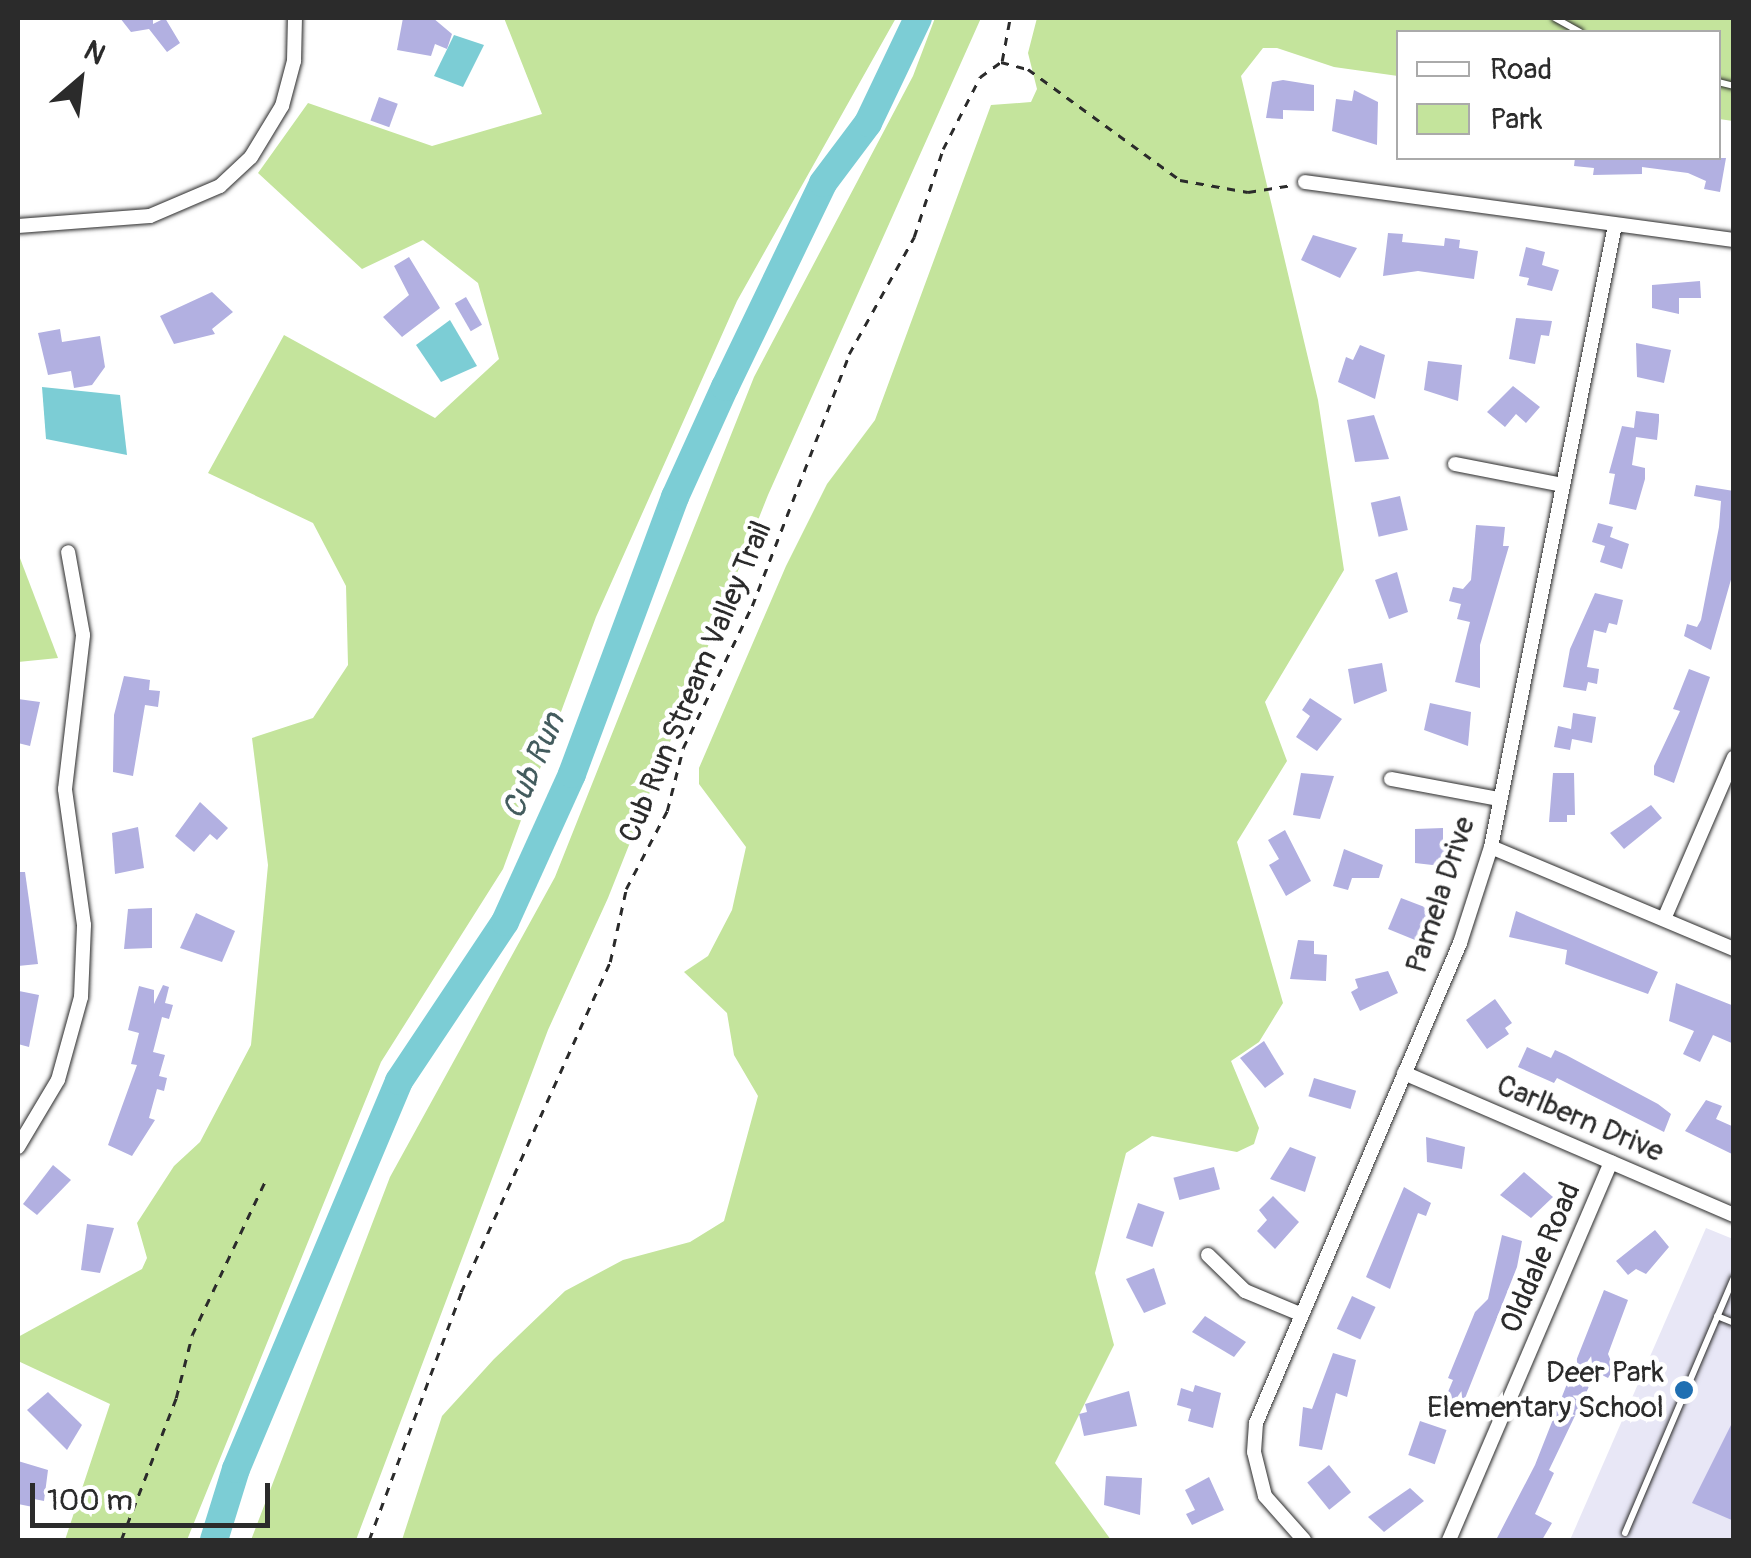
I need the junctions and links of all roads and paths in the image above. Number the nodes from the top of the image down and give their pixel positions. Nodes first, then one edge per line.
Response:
1 (295, 18) edge
2 (1010, 18) edge
3 (1002, 62) junction
4 (1305, 182) joint
5 (1615, 224) junction
6 (18, 226) edge
7 (1734, 240) edge
8 (1455, 464) dead end
9 (1562, 485) junction
10 (68, 552) dead end
11 (1734, 758) edge
12 (1391, 779) dead end
13 (1499, 799) junction
14 (1491, 847) junction
15 (1664, 919) junction
16 (1734, 949) edge
17 (1404, 1073) junction
18 (18, 1147) edge
19 (1612, 1162) junction
20 (267, 1177) dead end
21 (1734, 1215) edge
22 (1208, 1256) dead end
23 (1734, 1278) edge
24 (1300, 1314) junction
25 (1717, 1316) junction
26 (1734, 1323) edge
27 (1625, 1534) dead end
28 (122, 1540) edge
29 (370, 1540) edge
30 (1304, 1540) edge
31 (1449, 1540) edge

1 - 6 street
2 - 3 path
3 - 4 path
3 - 29 path, Cub Run Stream Valley Trail
4 - 5 street
5 - 7 street
5 - 9 street, Pamela Drive
8 - 9 street
9 - 13 street, Pamela Drive
10 - 18 street
11 - 15 street
12 - 13 street
13 - 14 street, Pamela Drive
14 - 15 street
14 - 17 street, Pamela Drive
15 - 16 street
17 - 19 street, Carlbern Drive
17 - 24 street, Pamela Drive
19 - 21 street, Carlbern Drive
19 - 31 street, Olddale Road
20 - 28 path
22 - 24 street
23 - 25 lane
24 - 30 street, Pamela Drive
25 - 26 lane
25 - 27 lane

